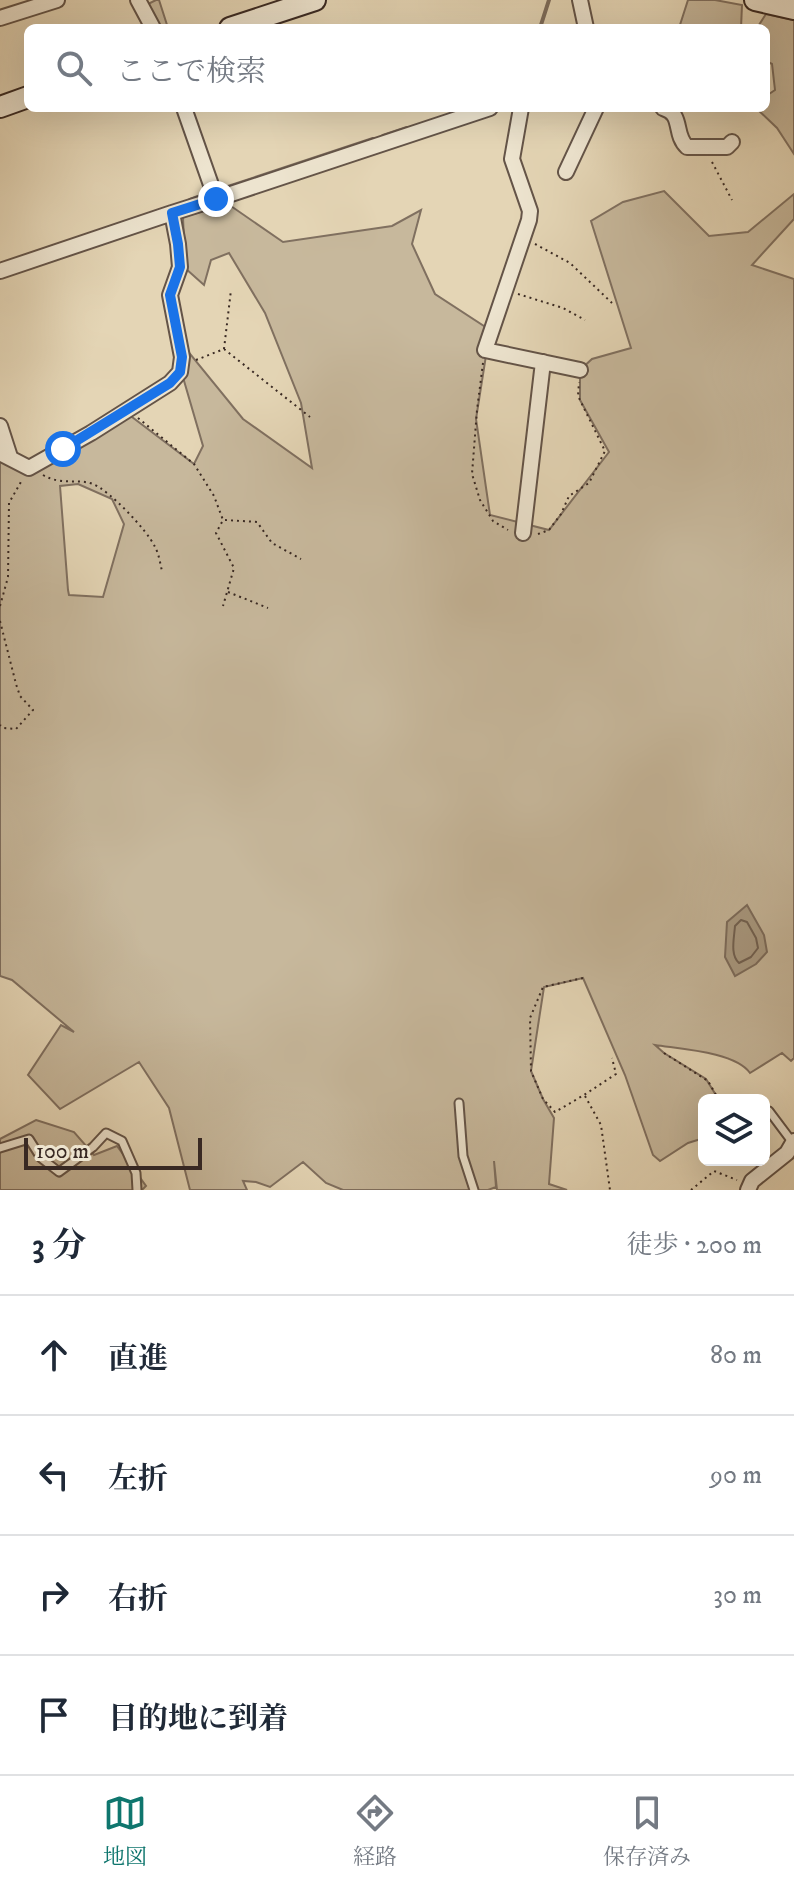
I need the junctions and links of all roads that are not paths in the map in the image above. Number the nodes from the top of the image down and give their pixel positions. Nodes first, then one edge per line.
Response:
1 (57, 0) edge
2 (138, 0) edge
3 (315, 0) edge
4 (580, 0) edge
5 (755, 0) edge
6 (794, 9) edge
7 (0, 18) edge
8 (151, 24) edge
9 (242, 24) edge
10 (584, 24) edge
11 (24, 98) edge
12 (0, 107) edge
13 (185, 112) edge
14 (478, 112) edge
15 (520, 112) edge
16 (594, 112) edge
17 (672, 112) edge
18 (732, 142) dead end
19 (566, 172) dead end
20 (216, 199) junction
21 (172, 213) junction
22 (0, 271) edge
23 (543, 362) junction
24 (580, 370) dead end
25 (0, 426) edge
26 (5, 455) edge
27 (523, 533) dead end
28 (459, 1103) dead end
29 (770, 1112) edge
30 (793, 1142) edge
31 (0, 1148) edge
32 (749, 1188) edge
33 (137, 1190) edge
34 (474, 1190) edge

1 - 7 street
2 - 8 street
3 - 9 main road
4 - 10 street
5 - 6 main road
11 - 12 main road
13 - 20 street
14 - 20 street
15 - 23 street
16 - 19 street
17 - 18 street
20 - 21 street
21 - 22 street
21 - 26 street
23 - 24 street
23 - 27 street
25 - 26 street
28 - 34 lane
29 - 30 lane
30 - 32 street
31 - 33 lane

